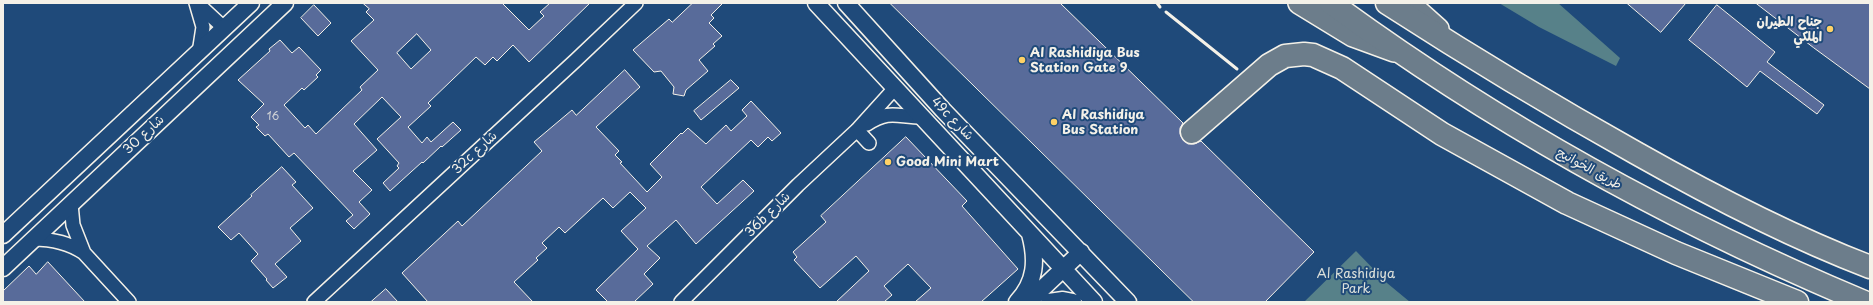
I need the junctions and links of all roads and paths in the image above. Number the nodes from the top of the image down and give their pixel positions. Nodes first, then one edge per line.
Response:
1 (197, 3) edge
2 (251, 3) edge
3 (285, 3) edge
4 (636, 3) edge
5 (816, 3) edge
6 (846, 3) edge
7 (1299, 3) edge
8 (1331, 3) edge
9 (1388, 3) edge
10 (1409, 3) edge
11 (224, 28) junction
12 (1448, 42) junction
13 (199, 53) junction
14 (1402, 53) junction
15 (207, 76) junction
16 (895, 88) junction
17 (943, 110) junction
18 (922, 117) junction
19 (857, 130) junction
20 (1192, 132) dead end
21 (869, 143) dead end
22 (71, 204) junction
23 (1029, 233) junction
24 (3, 235) edge
25 (33, 239) junction
26 (1081, 252) junction
27 (84, 253) junction
28 (1870, 267) edge
29 (3, 268) edge
30 (1062, 268) junction
31 (129, 302) edge
32 (314, 302) edge
33 (681, 302) edge
34 (1017, 302) edge
35 (1028, 302) edge
36 (1049, 302) edge
37 (1073, 302) edge
38 (1094, 302) edge
39 (1128, 302) edge
40 (1797, 302) edge
41 (1864, 302) edge

1 - 11 street
1 - 13 street
2 - 11 street, شارع 30
3 - 15 street, شارع 30
4 - 32 street, 32c شارع
5 - 16 street, 49c شارع
6 - 17 street, 49c شارع
7 - 14 main road
8 - 14 highway, طريق الخوانيج
9 - 12 highway
10 - 12 main road
11 - 13 street, شارع 30
11 - 15 street
12 - 28 highway
13 - 24 street, شارع 30
14 - 41 highway, طريق الخوانيج
15 - 22 street, شارع 30
16 - 17 street
16 - 18 street, 49c شارع
16 - 19 street, 36b شارع
17 - 26 street, 49c شارع
18 - 19 street, 36b شارع
18 - 23 street, 49c شارع
19 - 21 street
19 - 33 street, 36b شارع
20 - 40 highway
22 - 25 street, شارع 30
22 - 27 street
23 - 30 street, 49c شارع
23 - 34 street
25 - 27 street
25 - 29 street, شارع 30
26 - 30 street
26 - 39 street, 49c شارع
27 - 31 street
30 - 35 street
30 - 38 street, 49c شارع
36 - 37 street

